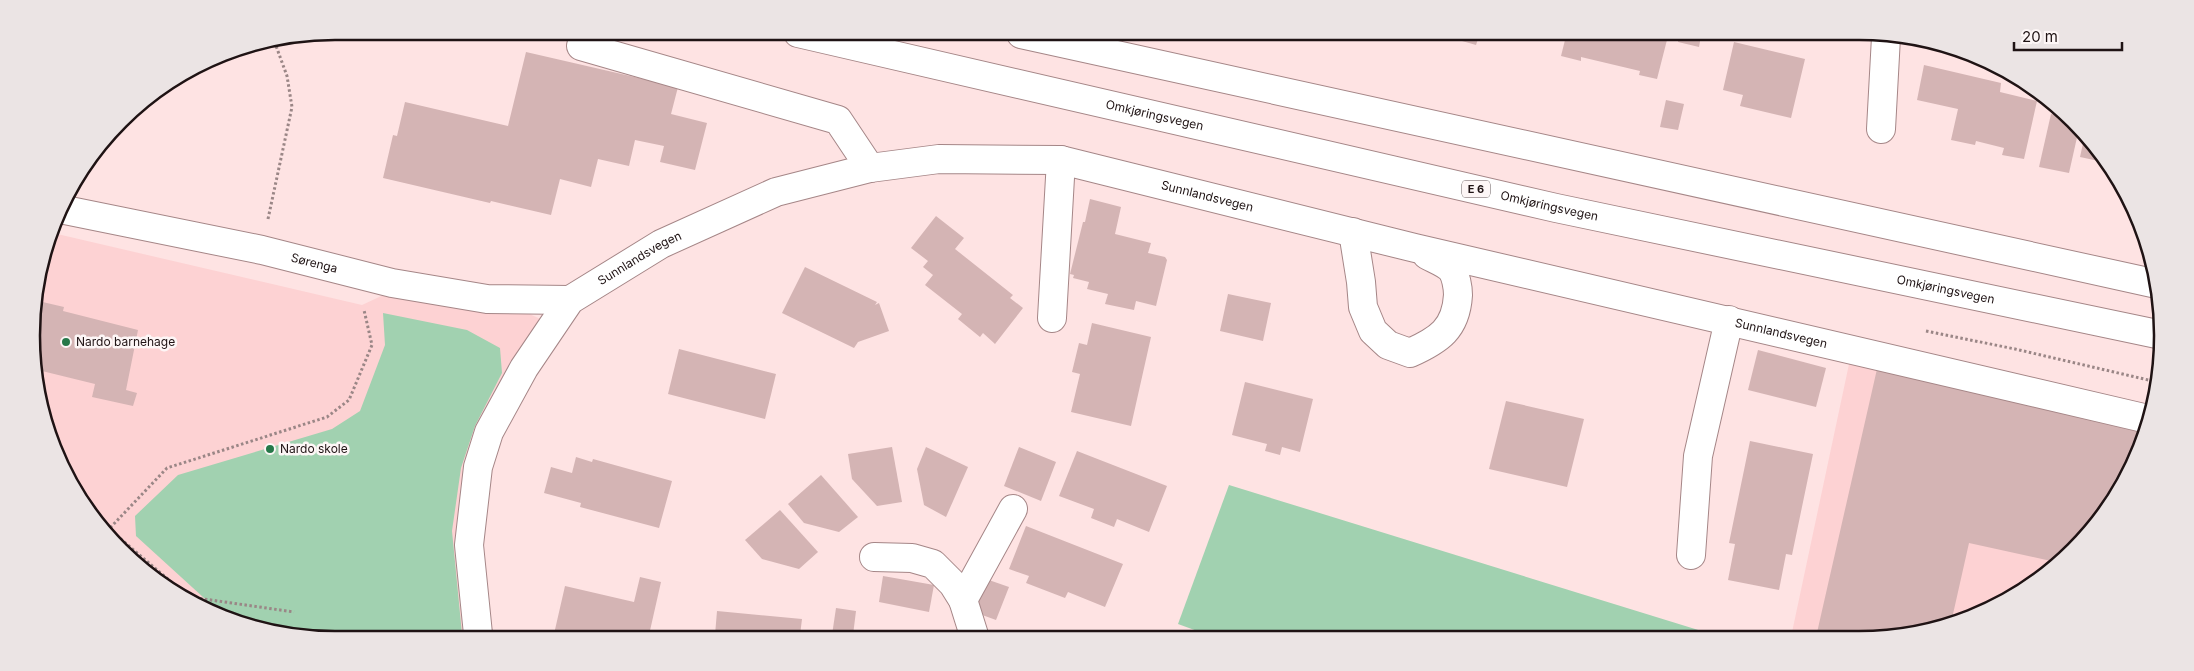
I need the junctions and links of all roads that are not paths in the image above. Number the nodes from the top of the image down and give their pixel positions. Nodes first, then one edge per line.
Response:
1 (828, 40) edge
2 (1048, 40) edge
3 (1886, 42) edge
4 (581, 46) dead end
5 (1881, 130) dead end
6 (1061, 160) junction
7 (870, 168) junction
8 (67, 211) edge
9 (1353, 232) junction
10 (1415, 248) junction
11 (2149, 282) edge
12 (570, 300) junction
13 (1052, 318) dead end
14 (1729, 320) junction
15 (2154, 333) edge
16 (2142, 417) edge
17 (1013, 509) dead end
18 (1691, 555) dead end
19 (874, 557) dead end
20 (963, 600) junction
21 (478, 631) edge
22 (973, 631) edge

1 - 15 main road, Omkjøringsvegen / E 6
2 - 11 main road
3 - 5 main road
4 - 7 main road
6 - 7 main road, Sunnlandsvegen
6 - 9 main road, Sunnlandsvegen
6 - 13 main road
7 - 12 main road, Sunnlandsvegen
8 - 12 main road, Sørenga
9 - 10 main road, Sunnlandsvegen
9 - 10 main road, Sunnlandsvegen
10 - 14 main road, Sunnlandsvegen
12 - 21 main road, Sunnlandsvegen
14 - 16 main road, Sunnlandsvegen
14 - 18 main road
17 - 20 main road
19 - 20 main road
20 - 22 main road

